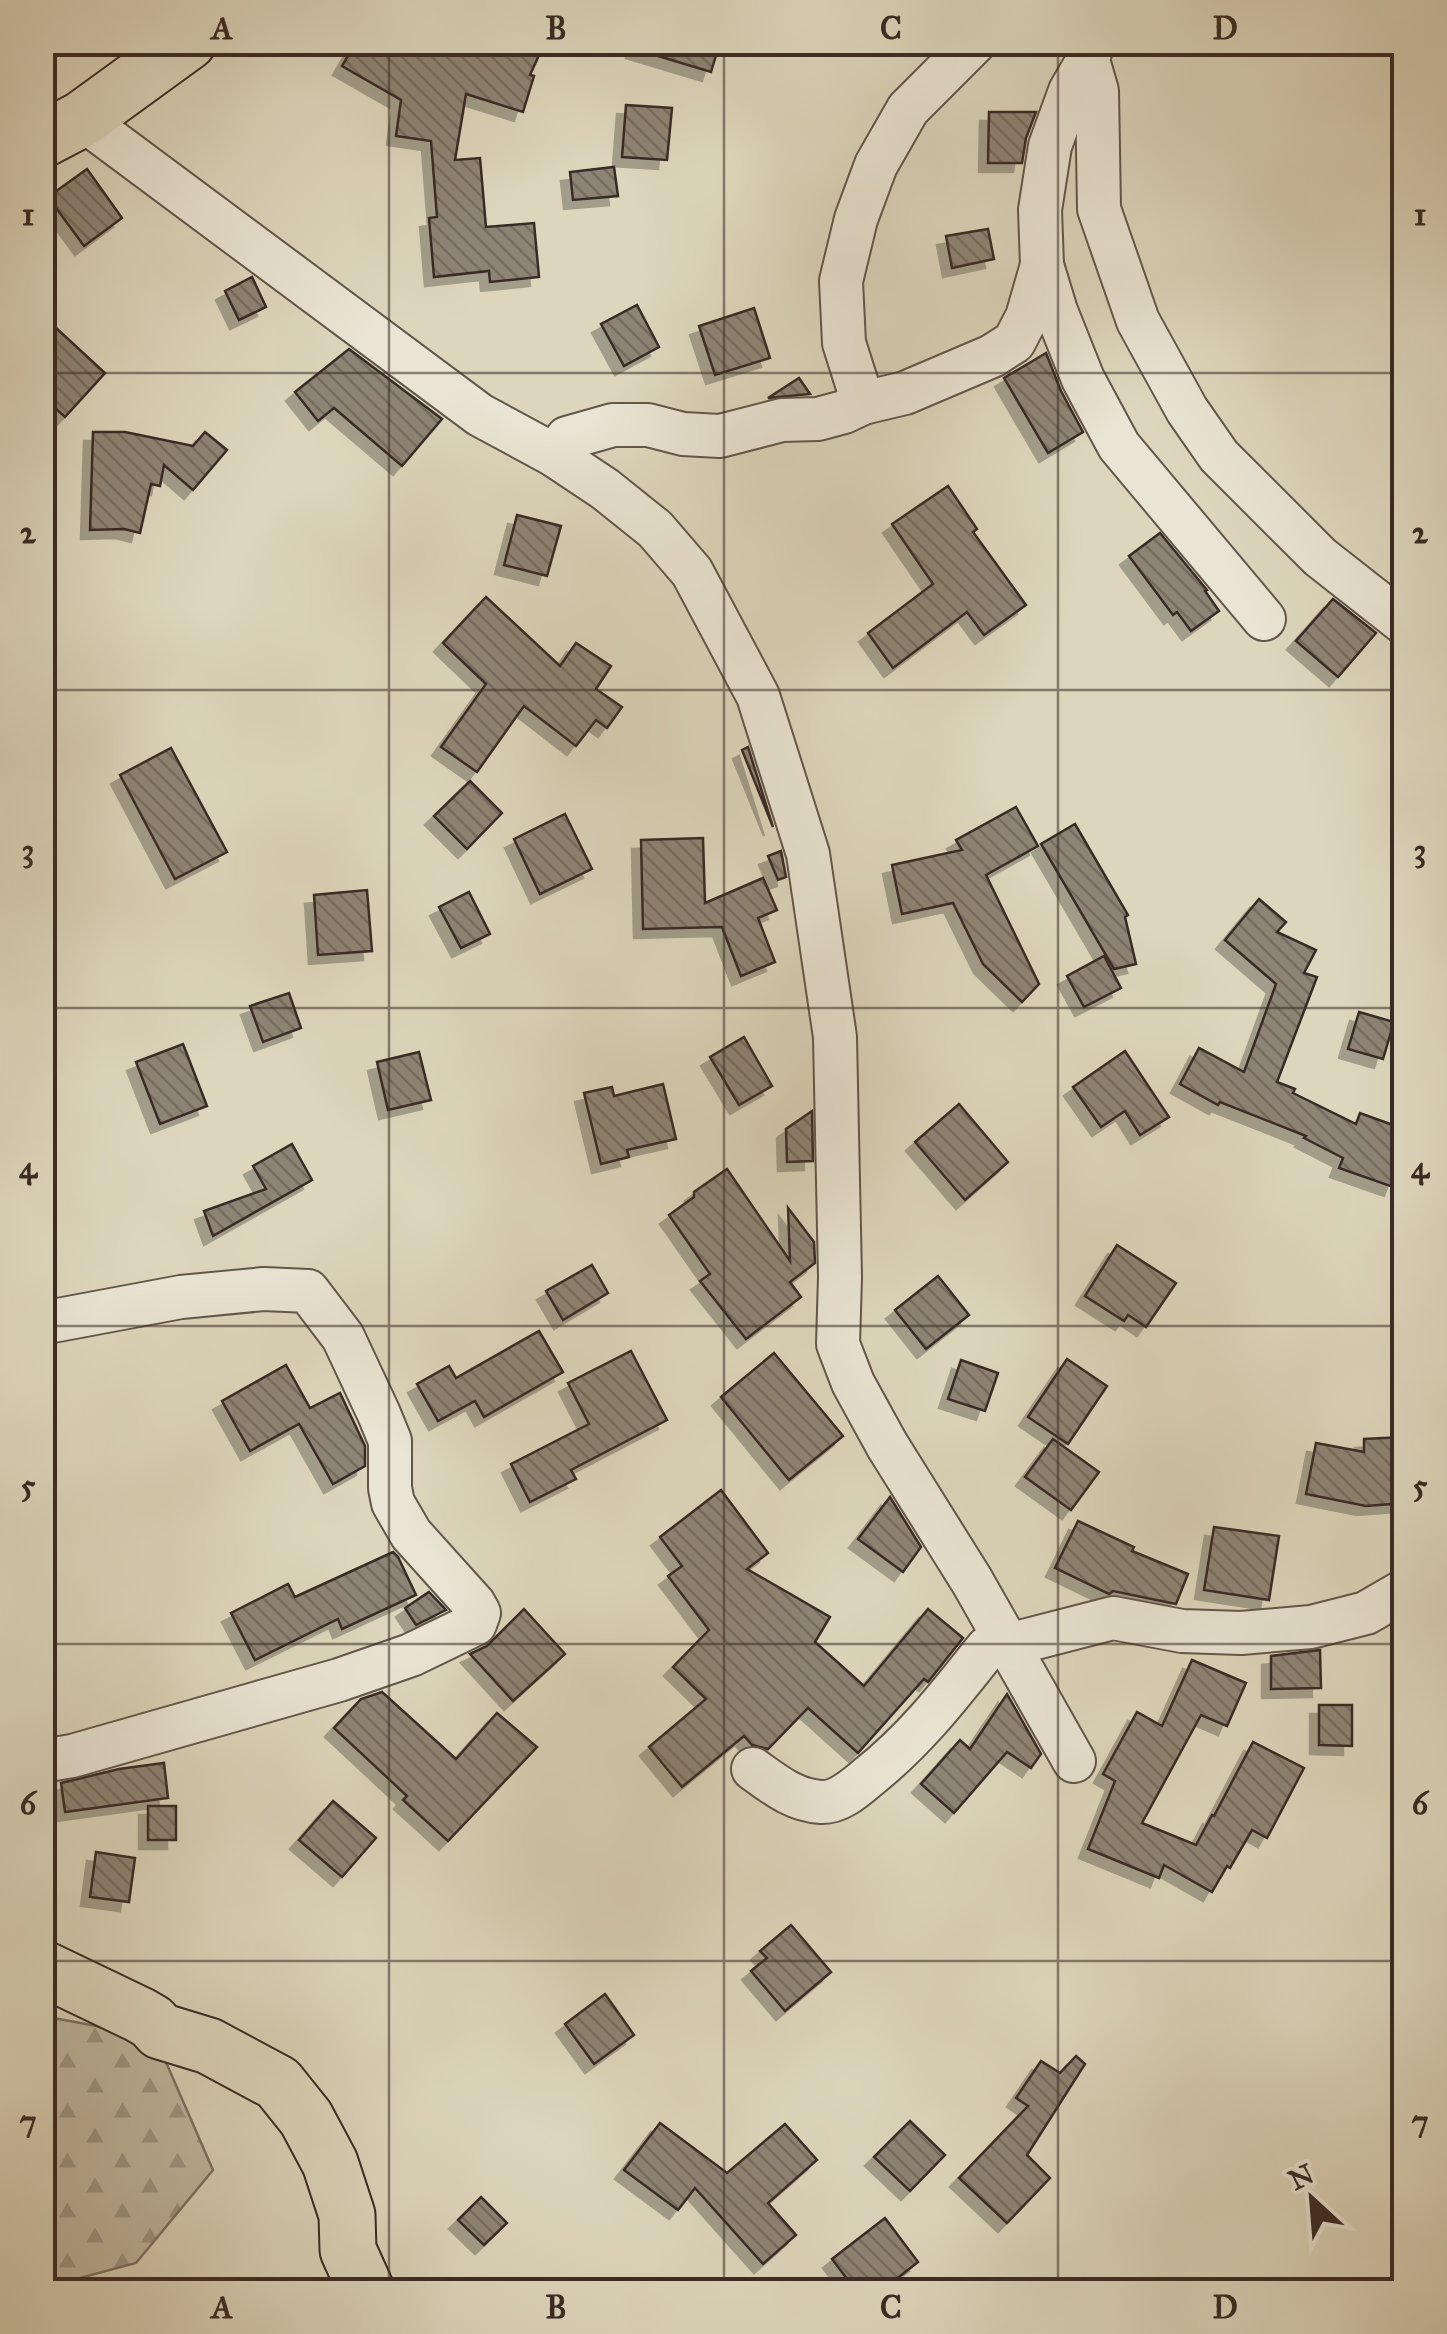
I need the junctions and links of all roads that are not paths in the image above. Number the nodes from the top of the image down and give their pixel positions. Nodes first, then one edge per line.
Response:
1 (188, 42) edge
2 (975, 42) edge
3 (1091, 51) edge
4 (62, 130) edge
5 (1042, 265) junction
6 (863, 403) junction
7 (554, 455) junction
8 (1264, 618) dead end
9 (1404, 623) edge
10 (42, 1323) edge
11 (1404, 1590) edge
12 (1008, 1645) junction
13 (42, 1761) edge
14 (1074, 1761) dead end
15 (753, 1769) dead end
16 (42, 1968) edge
17 (367, 2292) edge

1 - 4 main road
2 - 6 street
3 - 5 street
3 - 9 street
4 - 7 street
5 - 6 street
5 - 8 street
6 - 7 street
7 - 12 street
10 - 13 street
11 - 12 street
12 - 14 street
12 - 15 street
16 - 17 main road

